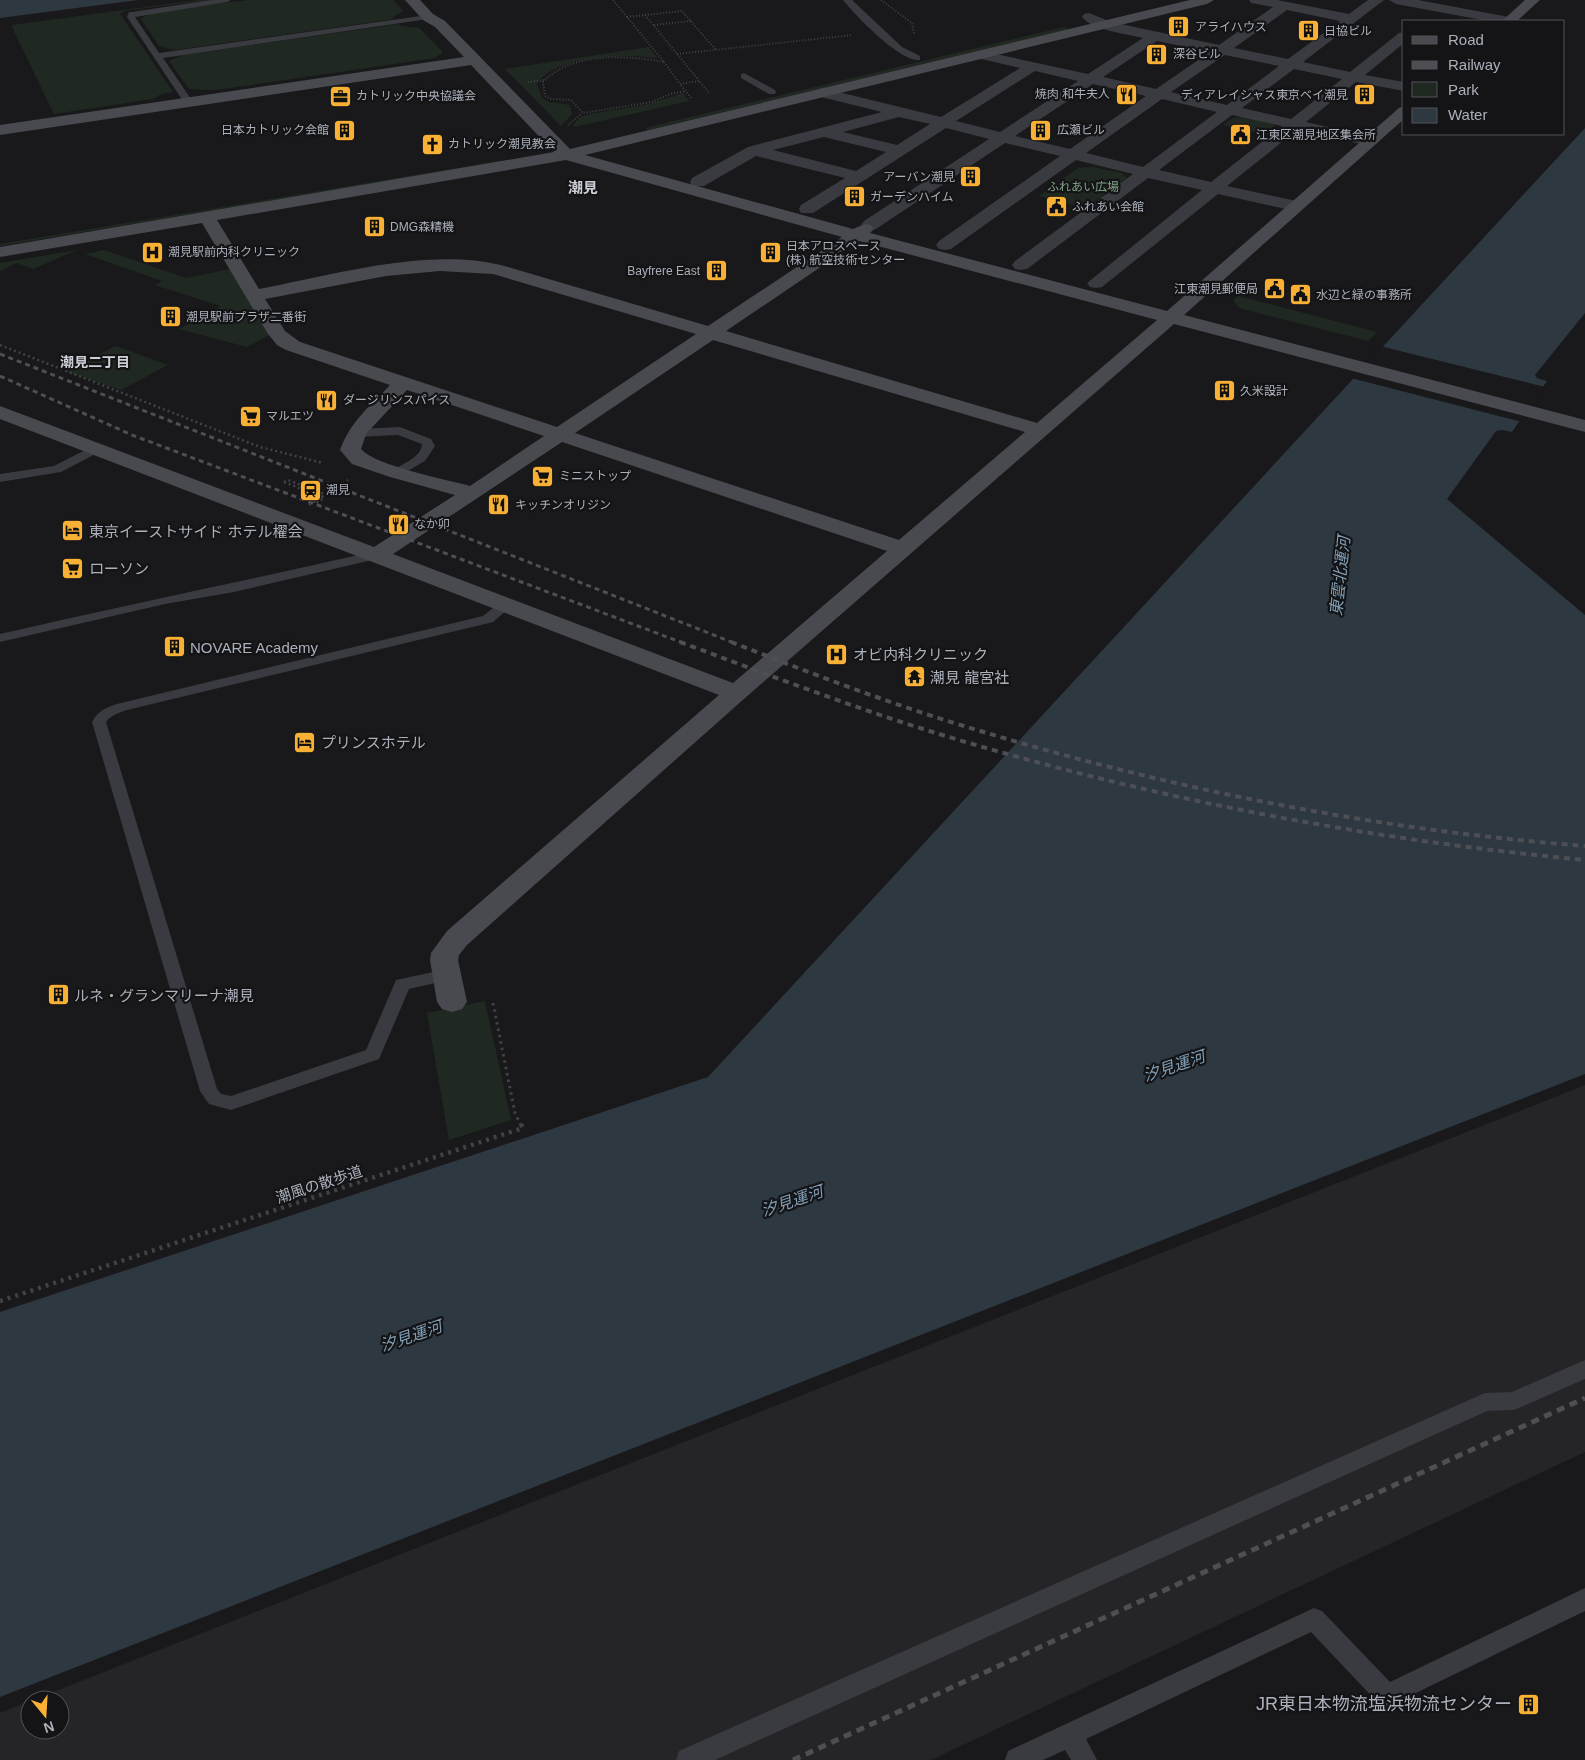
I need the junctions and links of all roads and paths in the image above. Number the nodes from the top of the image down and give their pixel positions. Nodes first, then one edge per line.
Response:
1 (227, 0) edge
2 (412, 0) edge
3 (422, 0) edge
4 (613, 0) edge
5 (847, 0) edge
6 (881, 0) edge
7 (1159, 0) edge
8 (1207, 0) edge
9 (1256, 0) edge
10 (1376, 0) edge
11 (1396, 0) edge
12 (1532, 0) edge
13 (1284, 6) junction
14 (1439, 8) junction
15 (645, 15) junction
16 (627, 17) junction
17 (1089, 17) junction
18 (1351, 18) junction
19 (1423, 20) edge
20 (1504, 20) edge
21 (1510, 20) edge
22 (434, 21) junction
23 (690, 21) junction
24 (653, 25) junction
25 (1107, 25) junction
26 (881, 32) junction
27 (1155, 36) junction
28 (916, 37) dead end
29 (1402, 38) edge
30 (1222, 49) junction
31 (716, 50) junction
32 (677, 54) junction
33 (982, 55) junction
34 (157, 56) junction
35 (917, 58) junction
36 (474, 60) junction
37 (664, 62) junction
38 (1292, 64) junction
39 (1034, 66) junction
40 (744, 76) dead end
41 (1353, 76) junction
42 (1091, 79) junction
43 (544, 80) junction
44 (700, 81) junction
45 (523, 83) dead end
46 (680, 84) junction
47 (1402, 87) edge
48 (686, 92) junction
49 (772, 92) junction
50 (822, 93) junction
51 (710, 94) dead end
52 (1160, 94) junction
53 (691, 98) dead end
54 (188, 102) junction
55 (1230, 110) junction
56 (583, 112) junction
57 (897, 113) junction
58 (1402, 113) edge
59 (942, 123) junction
60 (1294, 124) junction
61 (567, 126) dead end
62 (0, 130) edge
63 (824, 132) junction
64 (1003, 137) junction
65 (1370, 141) junction
66 (561, 150) junction
67 (589, 150) junction
68 (754, 150) junction
69 (899, 150) junction
70 (1074, 154) junction
71 (1144, 172) junction
72 (858, 176) junction
73 (698, 182) junction
74 (1214, 187) junction
75 (1296, 206) junction
76 (807, 209) junction
77 (207, 217) junction
78 (863, 230) junction
79 (0, 238) edge
80 (945, 245) junction
81 (0, 252) edge
82 (1021, 264) junction
83 (1096, 283) junction
84 (255, 295) junction
85 (1178, 312) junction
86 (712, 333) junction
87 (0, 345) edge
88 (403, 383) junction
89 (0, 412) edge
90 (1573, 412) edge
91 (1585, 426) edge
92 (1039, 430) junction
93 (356, 434) junction
94 (558, 435) junction
95 (97, 448) junction
96 (323, 463) dead end
97 (397, 473) junction
98 (355, 476) dead end
99 (0, 478) edge
100 (284, 482) dead end
101 (334, 491) dead end
102 (473, 493) junction
103 (324, 496) junction
104 (316, 502) dead end
105 (305, 507) dead end
106 (903, 549) junction
107 (376, 555) junction
108 (507, 604) junction
109 (0, 638) edge
110 (736, 693) junction
111 (446, 975) junction
112 (452, 1002) dead end
113 (493, 1003) dead end
114 (0, 1301) edge
115 (1585, 1369) edge
116 (1585, 1599) edge
117 (1070, 1735) junction
118 (688, 1760) edge
119 (1017, 1760) edge
120 (1085, 1760) edge

1 - 34 lane
2 - 22 street
3 - 22 street
4 - 16 path
5 - 26 lane
6 - 28 path
7 - 17 street
8 - 25 street
9 - 13 street
10 - 18 street
11 - 14 street
12 - 21 street
13 - 18 street
13 - 30 street
14 - 19 street
14 - 20 street
15 - 16 path
15 - 23 path
15 - 24 path
16 - 37 path
17 - 25 street
17 - 35 street
18 - 38 street
22 - 34 lane
22 - 36 street
23 - 24 path
23 - 31 path
24 - 32 path
25 - 27 street
25 - 33 street
26 - 31 path
26 - 35 lane
27 - 30 street
27 - 42 street
29 - 41 street
30 - 38 street
30 - 52 street
31 - 32 path
32 - 44 path
33 - 39 street
33 - 50 street
34 - 54 lane
35 - 49 street
36 - 54 street
36 - 66 street
37 - 43 path
37 - 46 path
38 - 41 street
38 - 55 street
39 - 42 street
39 - 59 street
40 - 49 lane
41 - 47 street
41 - 60 street
42 - 52 street
42 - 64 street
43 - 45 path
43 - 56 path
44 - 46 path
44 - 51 path
46 - 48 path
48 - 53 path
48 - 56 path
49 - 66 street
50 - 57 street
50 - 67 street
52 - 55 street
52 - 70 street
54 - 62 street
55 - 60 street
55 - 71 street
56 - 61 path
57 - 59 street
57 - 63 street
58 - 65 street
59 - 64 street
59 - 69 street
60 - 65 street
60 - 74 street
63 - 68 street
63 - 69 street
64 - 70 street
64 - 78 street
65 - 75 street
66 - 67 street
66 - 77 street
66 - 78 street
66 - 79 street
67 - 73 street
68 - 72 street
68 - 73 street
69 - 72 street
70 - 71 street
70 - 80 street
71 - 74 street
71 - 82 street
72 - 76 street
73 - 76 street
74 - 75 street
74 - 83 street
75 - 85 street
76 - 78 street
77 - 81 street
77 - 84 street
78 - 80 street
78 - 85 street
78 - 86 street
80 - 82 street
82 - 83 street
83 - 85 street
84 - 86 street
84 - 88 street
85 - 90 street
85 - 92 street
86 - 92 street
86 - 94 street
87 - 96 path
88 - 93 street
88 - 94 street
89 - 95 street
90 - 91 street
92 - 106 street
93 - 97 street
93 - 97 lane
94 - 102 street
94 - 106 street
95 - 99 lane
95 - 107 street
97 - 102 street
98 - 103 path
100 - 103 path, bridge
101 - 103 path
102 - 107 street
103 - 104 path, bridge
103 - 105 path
106 - 110 street
107 - 108 street
107 - 109 lane
108 - 110 street
108 - 111 lane
110 - 111 street
111 - 112 street
113 - 114 path, 潮風の散歩道
115 - 118 lane
116 - 117 lane
117 - 119 lane
117 - 120 lane

